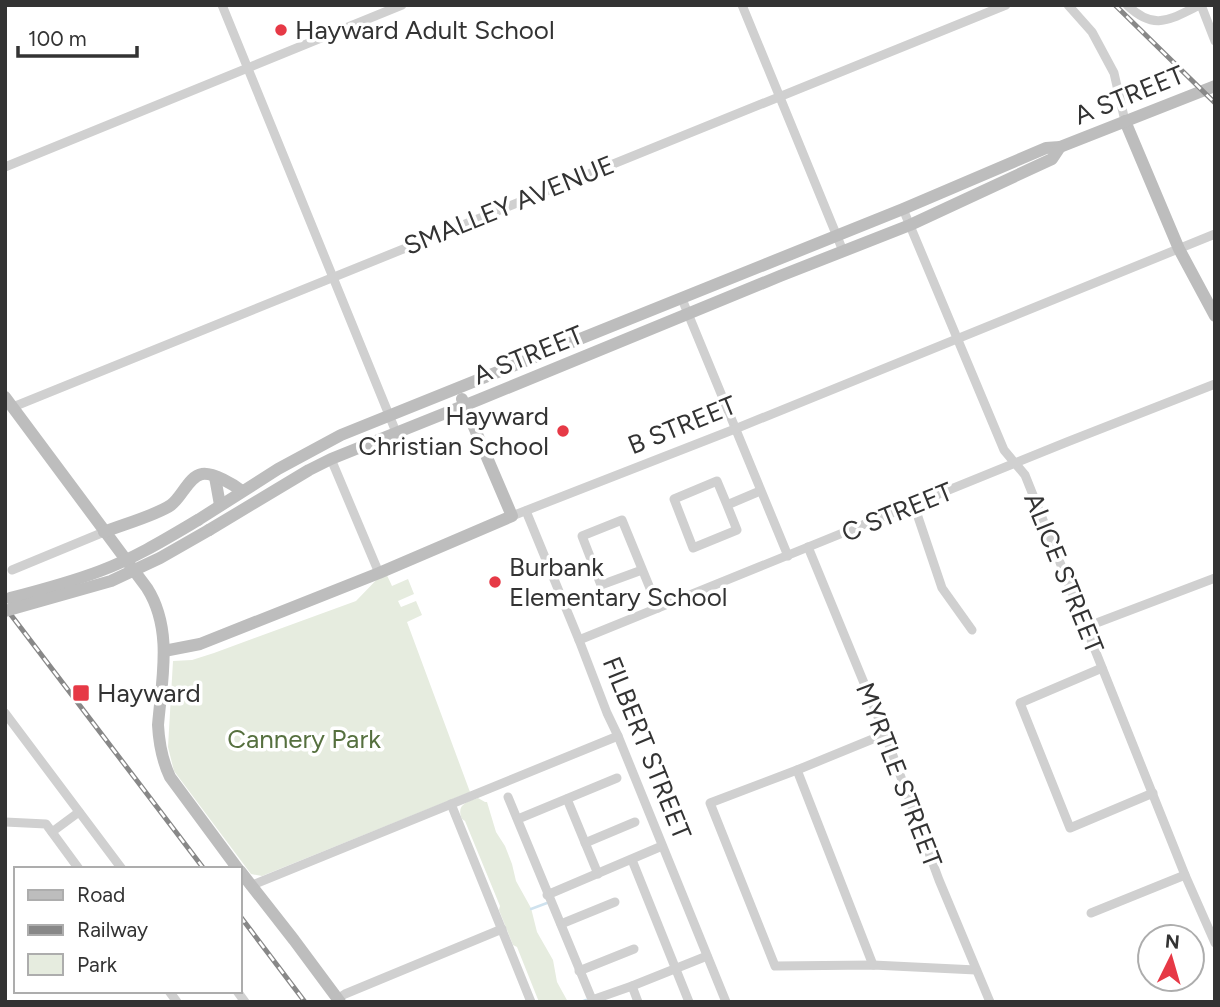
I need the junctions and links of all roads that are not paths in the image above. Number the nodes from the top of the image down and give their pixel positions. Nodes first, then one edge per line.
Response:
1 (222, 5) edge
2 (402, 5) edge
3 (742, 5) edge
4 (1006, 5) edge
5 (1068, 5) edge
6 (1127, 5) edge
7 (1201, 5) edge
8 (1215, 41) edge
9 (247, 68) junction
10 (1215, 86) edge
11 (780, 96) junction
12 (1125, 121) junction
13 (1060, 147) junction
14 (5, 167) edge
15 (903, 209) junction
16 (910, 225) junction
17 (1215, 234) edge
18 (837, 236) junction
19 (1180, 249) junction
20 (843, 251) junction
21 (332, 277) junction
22 (682, 299) junction
23 (688, 315) junction
24 (1215, 316) edge
25 (957, 338) junction
26 (1215, 384) edge
27 (458, 389) junction
28 (9, 402) edge
29 (465, 406) junction
30 (388, 416) junction
31 (735, 429) junction
32 (396, 432) junction
33 (331, 458) junction
34 (1015, 464) junction
35 (215, 477) junction
36 (242, 491) junction
37 (761, 491) junction
38 (220, 505) junction
39 (727, 505) junction
40 (914, 505) junction
41 (526, 511) junction
42 (512, 516) junction
43 (104, 532) junction
44 (808, 547) junction
45 (788, 556) junction
46 (642, 569) junction
47 (12, 570) dead end
48 (379, 573) junction
49 (1215, 578) edge
50 (9, 604) edge
51 (658, 608) junction
52 (1086, 627) junction
53 (972, 630) dead end
54 (579, 640) junction
55 (164, 651) junction
56 (1102, 668) junction
57 (5, 713) edge
58 (885, 734) junction
59 (618, 736) junction
60 (797, 770) junction
61 (617, 778) dead end
62 (1153, 793) junction
63 (508, 797) dead end
64 (567, 799) junction
65 (451, 804) junction
66 (79, 812) junction
67 (518, 819) junction
68 (5, 822) edge
69 (635, 822) dead end
70 (49, 828) junction
71 (585, 843) junction
72 (662, 846) junction
73 (632, 860) junction
74 (78, 867) edge
75 (120, 867) edge
76 (237, 867) edge
77 (242, 874) edge
78 (598, 874) junction
79 (1185, 875) junction
80 (250, 886) junction
81 (547, 895) junction
82 (615, 902) dead end
83 (1091, 913) dead end
84 (561, 924) junction
85 (502, 929) junction
86 (1215, 943) edge
87 (634, 949) dead end
88 (707, 956) junction
89 (873, 965) junction
90 (676, 969) junction
91 (976, 970) junction
92 (579, 971) junction
93 (632, 986) junction
94 (339, 1000) edge
95 (592, 1001) edge
96 (531, 1002) edge
97 (638, 1002) edge
98 (689, 1002) edge
99 (726, 1002) edge
100 (990, 1002) edge

1 - 9 street
2 - 9 street
3 - 11 street
4 - 11 street, SMALLEY AVENUE
5 - 12 street
6 - 7 street
7 - 8 street
9 - 14 street
9 - 21 street
10 - 12 main road, A STREET
11 - 18 street
11 - 21 street, SMALLEY AVENUE
12 - 13 main road, A STREET
12 - 19 main road
13 - 15 main road, A STREET
13 - 16 main road, A STREET
15 - 16 street, ALICE STREET
15 - 18 main road, A STREET
16 - 20 main road, A STREET
16 - 25 street, ALICE STREET
17 - 19 street, B STREET
18 - 20 street
18 - 22 main road, A STREET
19 - 24 main road
19 - 25 street, B STREET
20 - 23 main road, A STREET
21 - 28 street, SMALLEY AVENUE
21 - 30 street
22 - 23 street
22 - 27 main road, A STREET
23 - 29 main road, A STREET
23 - 31 street
25 - 31 street, B STREET
25 - 34 street, ALICE STREET
26 - 34 street, C STREET
27 - 29 main road
27 - 30 main road, A STREET
28 - 43 main road
29 - 32 main road, A STREET
29 - 42 main road
30 - 32 street
30 - 36 main road, A STREET
31 - 37 street
31 - 41 street, B STREET
32 - 33 main road, A STREET
33 - 48 street
33 - 50 main road, A STREET, bridge
34 - 40 street, C STREET
34 - 52 street, ALICE STREET
35 - 36 main road
35 - 38 main road
35 - 43 main road
36 - 38 main road, A STREET
37 - 39 street
37 - 45 street
38 - 50 main road, A STREET, bridge
39 - 39 street
40 - 44 street, C STREET
40 - 53 street
41 - 42 street, B STREET
41 - 54 street, FILBERT STREET
42 - 48 main road, B STREET
43 - 47 street
43 - 55 main road
44 - 45 street, C STREET
44 - 58 street, MYRTLE STREET
45 - 51 street, C STREET
46 - 46 street
46 - 51 street
48 - 55 main road, B STREET
49 - 52 street
51 - 54 street, C STREET
52 - 56 street, ALICE STREET
54 - 59 street, FILBERT STREET
55 - 76 main road
56 - 62 street, ALICE STREET
56 - 62 street
57 - 66 street
58 - 60 street
58 - 91 street, MYRTLE STREET
59 - 65 street
59 - 72 street, FILBERT STREET
60 - 89 street
60 - 89 street
61 - 64 street
62 - 79 street, ALICE STREET
63 - 67 street
64 - 67 street
64 - 71 street
65 - 80 street
65 - 85 street
66 - 70 street
66 - 75 street
67 - 81 street
68 - 70 street
69 - 71 street
70 - 74 street
71 - 78 street
72 - 73 street
72 - 88 street, FILBERT STREET
73 - 78 street
73 - 90 street
77 - 80 main road
78 - 81 street
79 - 83 street
79 - 86 street, ALICE STREET
80 - 94 main road
81 - 84 street
82 - 84 street
84 - 92 street
85 - 94 street
85 - 96 street
87 - 92 street
88 - 90 street
88 - 99 street, FILBERT STREET
89 - 91 street
90 - 93 street
90 - 98 street
91 - 100 street, MYRTLE STREET
92 - 95 street
93 - 95 street
93 - 97 street

